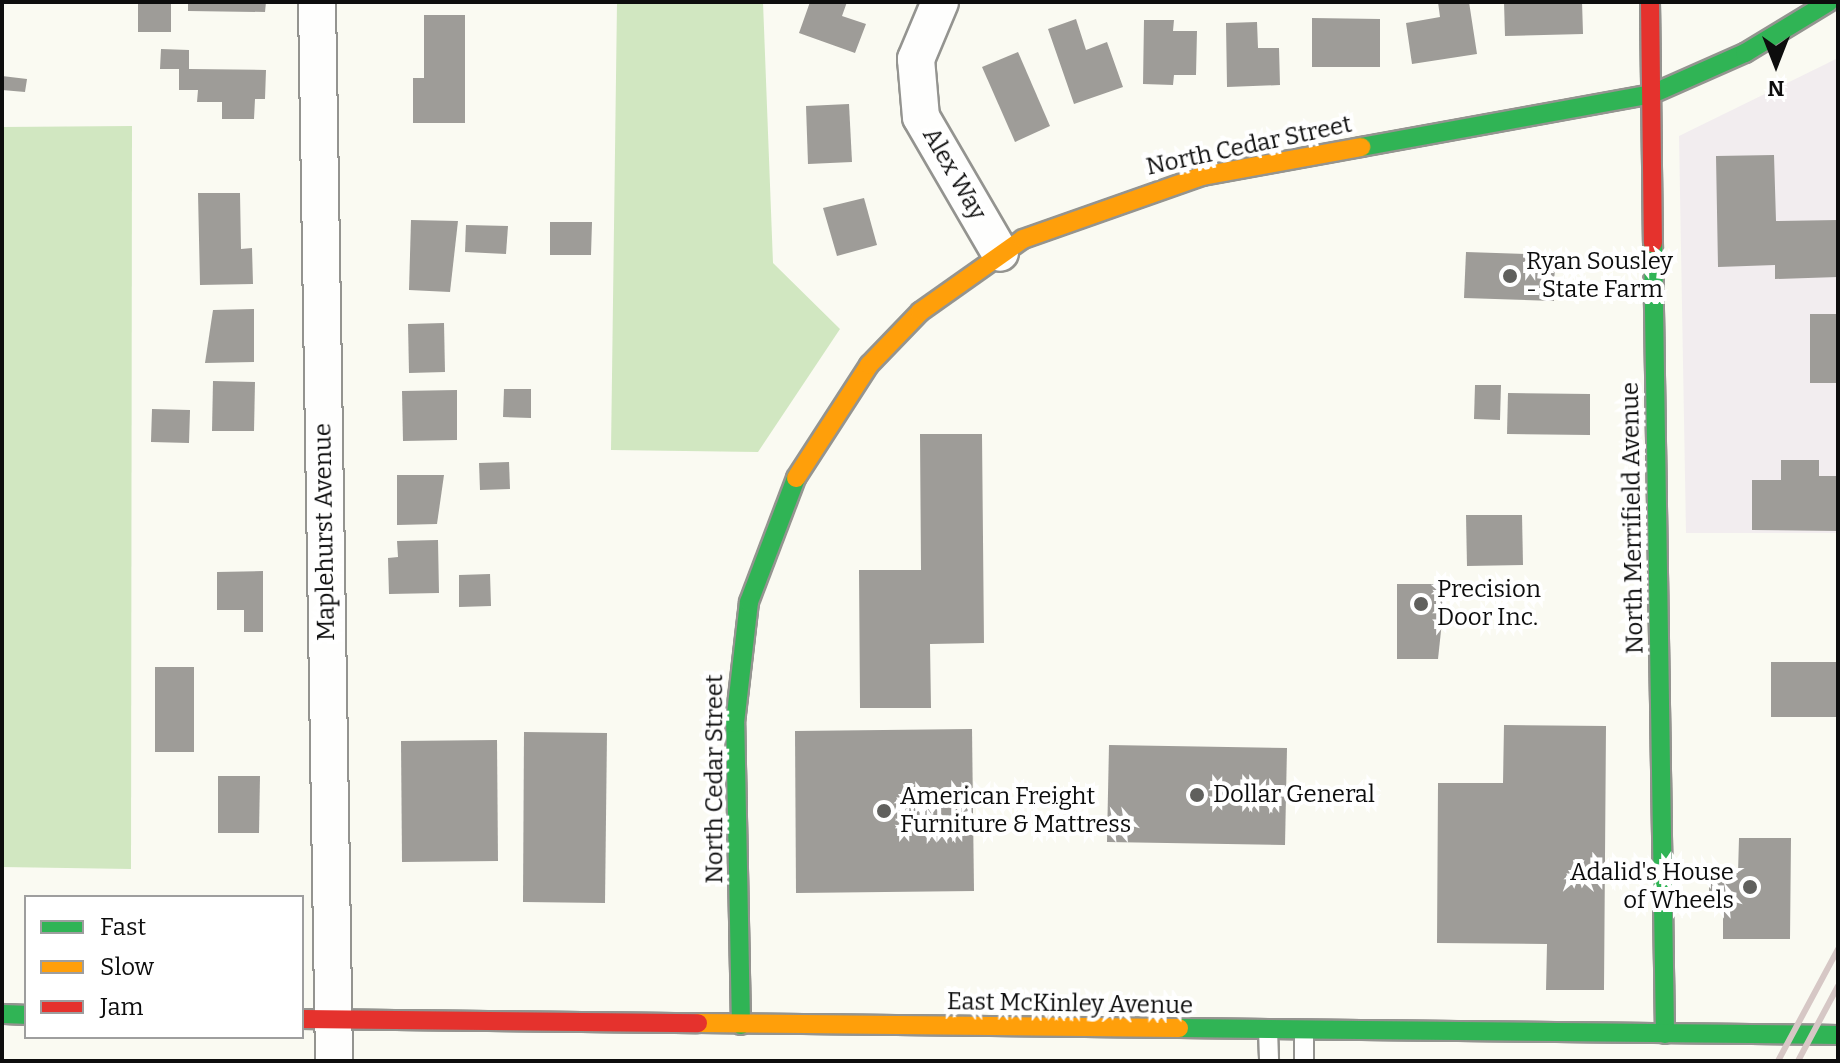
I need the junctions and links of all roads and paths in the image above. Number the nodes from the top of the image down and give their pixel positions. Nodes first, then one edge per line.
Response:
1 (317, 2) edge
2 (940, 2) edge
3 (1650, 2) edge
4 (1829, 2) edge
5 (1652, 94) junction
6 (1000, 253) junction
7 (2, 1014) edge
8 (24, 1015) edge
9 (318, 1020) edge
10 (741, 1025) junction
11 (1268, 1030) junction
12 (1304, 1030) junction
13 (1665, 1034) junction
14 (1838, 1035) edge
15 (334, 1061) edge
16 (1269, 1061) edge
17 (1304, 1061) edge

1 - 9 street, Maplehurst Avenue
2 - 6 street, Alex Way
3 - 5 street, North Merrifield Avenue
4 - 5 street, North Cedar Street
5 - 6 street, North Cedar Street
5 - 13 street, North Merrifield Avenue
6 - 10 street, North Cedar Street
7 - 8 street
9 - 10 street, East McKinley Avenue
9 - 15 street, Maplehurst Avenue
10 - 11 street, East McKinley Avenue
11 - 12 street, East McKinley Avenue
11 - 16 lane
12 - 13 street, East McKinley Avenue
12 - 17 lane
13 - 14 street, East McKinley Avenue

